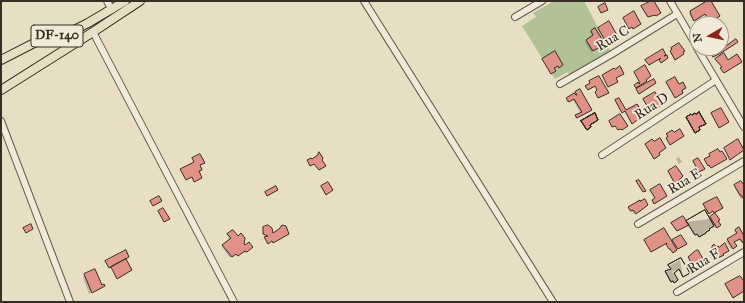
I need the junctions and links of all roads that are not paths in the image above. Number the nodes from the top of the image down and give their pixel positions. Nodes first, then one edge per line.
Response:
1 (107, 1) edge
2 (125, 1) edge
3 (140, 1) edge
4 (364, 1) edge
5 (542, 1) edge
6 (670, 1) edge
7 (112, 10) junction
8 (677, 14) junction
9 (515, 18) dead end
10 (93, 32) junction
11 (689, 34) edge
12 (702, 56) edge
13 (1, 60) edge
14 (716, 80) junction
15 (560, 84) dead end
16 (1, 90) edge
17 (1, 121) edge
18 (744, 127) edge
19 (602, 155) dead end
20 (744, 161) edge
21 (638, 224) dead end
22 (744, 252) edge
23 (677, 292) dead end
24 (70, 302) edge
25 (234, 302) edge
26 (553, 302) edge

1 - 7 street
2 - 7 main road, DF-140
3 - 10 main road, DF-140
4 - 26 street
5 - 9 street
6 - 8 street
7 - 13 main road, DF-140
8 - 11 street
8 - 15 street, Rua C
10 - 16 main road, DF-140
10 - 25 street
12 - 14 street
14 - 18 street
14 - 19 street, Rua D
17 - 24 street
20 - 21 street, Rua E
22 - 23 street, Rua F

